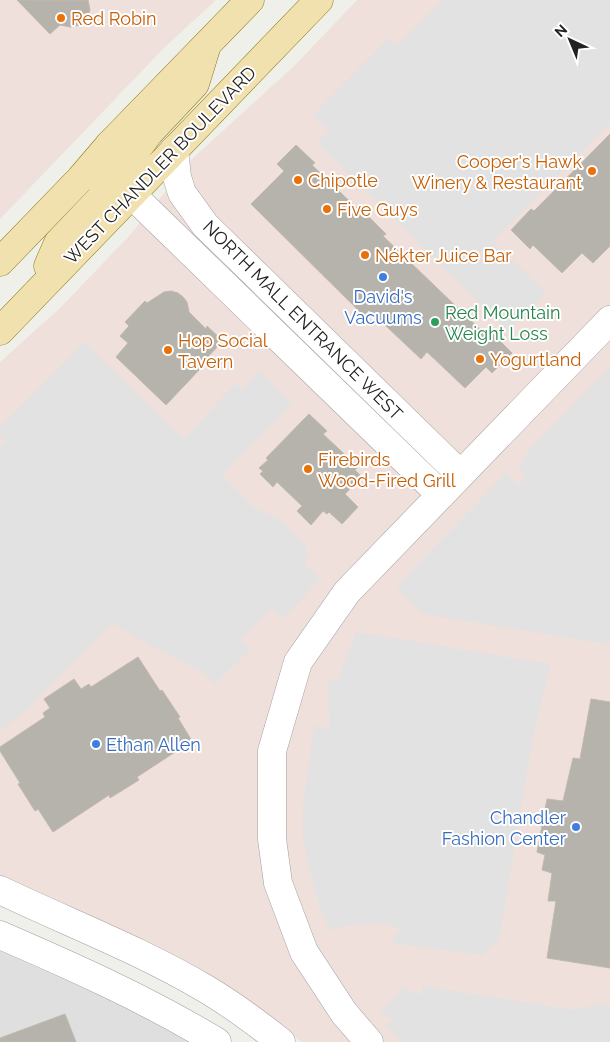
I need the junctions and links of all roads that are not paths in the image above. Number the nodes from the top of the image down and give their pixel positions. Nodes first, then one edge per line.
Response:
1 (250, 0) edge
2 (319, 0) edge
3 (207, 45) junction
4 (110, 144) junction
5 (174, 150) junction
6 (132, 194) junction
7 (0, 262) edge
8 (37, 292) junction
9 (610, 320) edge
10 (0, 330) edge
11 (460, 474) junction
12 (441, 494) junction
13 (0, 890) edge
14 (0, 935) edge
15 (217, 1042) edge
16 (281, 1042) edge
17 (370, 1042) edge

1 - 3 main road
2 - 5 main road, WEST CHANDLER BOULEVARD
3 - 4 main road
3 - 6 main road
4 - 7 main road
4 - 8 main road
5 - 6 main road, WEST CHANDLER BOULEVARD
5 - 11 street, NORTH MALL ENTRANCE WEST
6 - 8 main road, WEST CHANDLER BOULEVARD
6 - 12 street, NORTH MALL ENTRANCE WEST
8 - 10 main road, WEST CHANDLER BOULEVARD
9 - 11 street
11 - 12 street
12 - 17 street
13 - 16 street
14 - 15 street

